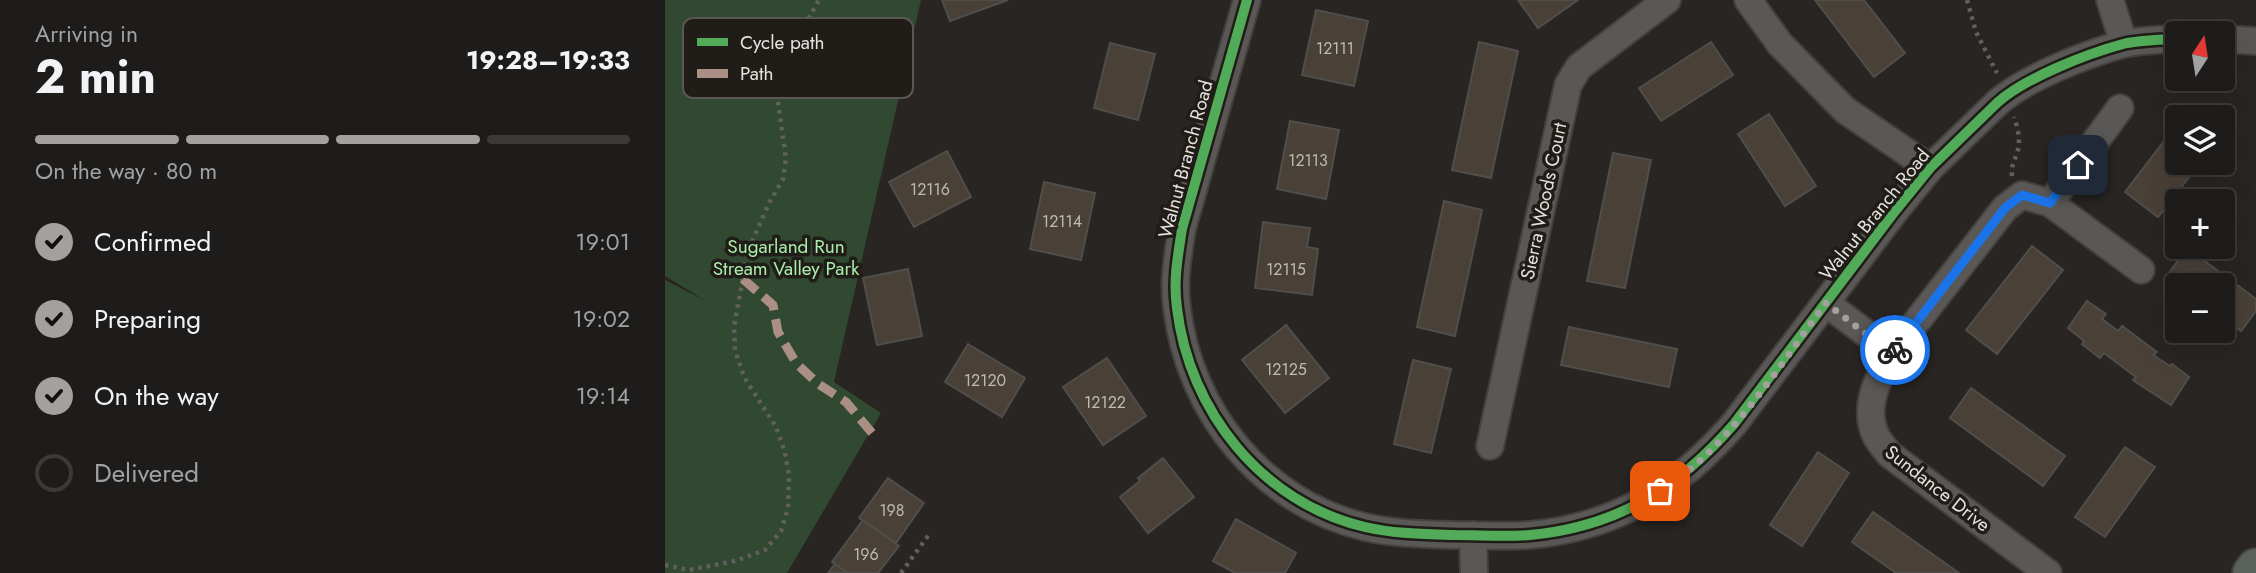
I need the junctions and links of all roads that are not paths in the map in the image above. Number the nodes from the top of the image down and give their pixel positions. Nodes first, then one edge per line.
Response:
1 (1247, 0) edge
2 (1667, 0) edge
3 (1748, 0) edge
4 (2110, 0) edge
5 (2235, 39) edge
6 (2165, 40) edge
7 (2256, 41) edge
8 (2124, 44) junction
9 (2120, 108) dead end
10 (1930, 168) junction
11 (2050, 203) junction
12 (2141, 270) dead end
13 (1826, 303) junction
14 (1892, 354) junction
15 (1490, 446) dead end
16 (1473, 535) junction
17 (2256, 568) edge
18 (1475, 573) edge
19 (2048, 573) edge
20 (2252, 573) edge

1 - 16 street, Walnut Branch Road
2 - 15 street, Sierra Woods Court
3 - 10 street
4 - 8 street
5 - 7 street
6 - 8 street, Walnut Branch Road
8 - 10 street, Walnut Branch Road
9 - 11 street
10 - 13 street, Walnut Branch Road
11 - 12 street
11 - 14 street, Sundance Drive
13 - 14 street
13 - 16 street, Walnut Branch Road
14 - 19 street, Sundance Drive
16 - 18 street
17 - 20 highway

